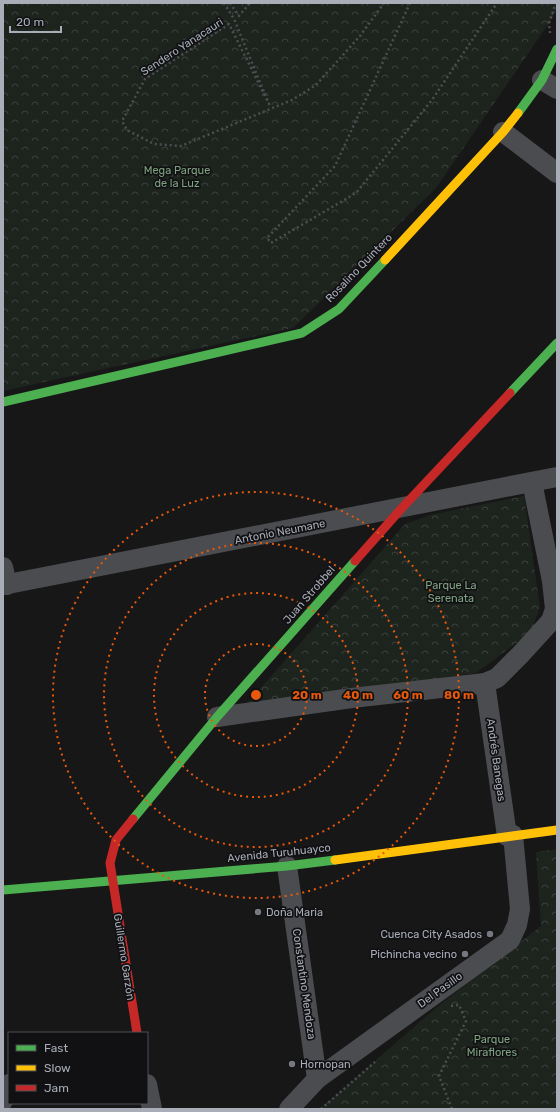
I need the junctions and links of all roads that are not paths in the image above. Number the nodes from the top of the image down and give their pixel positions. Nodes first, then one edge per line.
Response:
1 (556, 52) edge
2 (550, 85) edge
3 (503, 132) junction
4 (557, 173) edge
5 (557, 343) edge
6 (3, 402) edge
7 (557, 477) edge
8 (532, 482) junction
9 (400, 509) junction
10 (4, 579) edge
11 (485, 683) junction
12 (217, 717) junction
13 (557, 830) edge
14 (510, 836) junction
15 (287, 866) junction
16 (112, 880) junction
17 (3, 890) edge
18 (137, 1032) edge
19 (317, 1079) junction
20 (8, 1087) edge
21 (148, 1089) edge
22 (3, 1101) edge
23 (152, 1109) edge
24 (289, 1109) edge

1 - 2 street, Rosalino Quintero
2 - 3 street, Rosalino Quintero
3 - 4 street
3 - 6 street, Rosalino Quintero
5 - 9 street, Juan Strobbel
7 - 8 street, Antonio Neumane
8 - 9 street, Antonio Neumane
8 - 11 street
9 - 10 street, Antonio Neumane
9 - 12 street, Juan Strobbel
11 - 12 street
11 - 14 street, Andrés Banegas
12 - 16 street, Juan Strobbel
13 - 14 street, Avenida Turuhuayco
14 - 15 street, Avenida Turuhuayco
14 - 19 street, Del Pasillo
15 - 16 street, Avenida Turuhuayco
15 - 19 street, Constantino Mendoza
16 - 17 street, Avenida Turuhuayco
16 - 18 street, Guillermo Garzón
19 - 24 street, Del Pasillo
20 - 22 street
21 - 23 street

